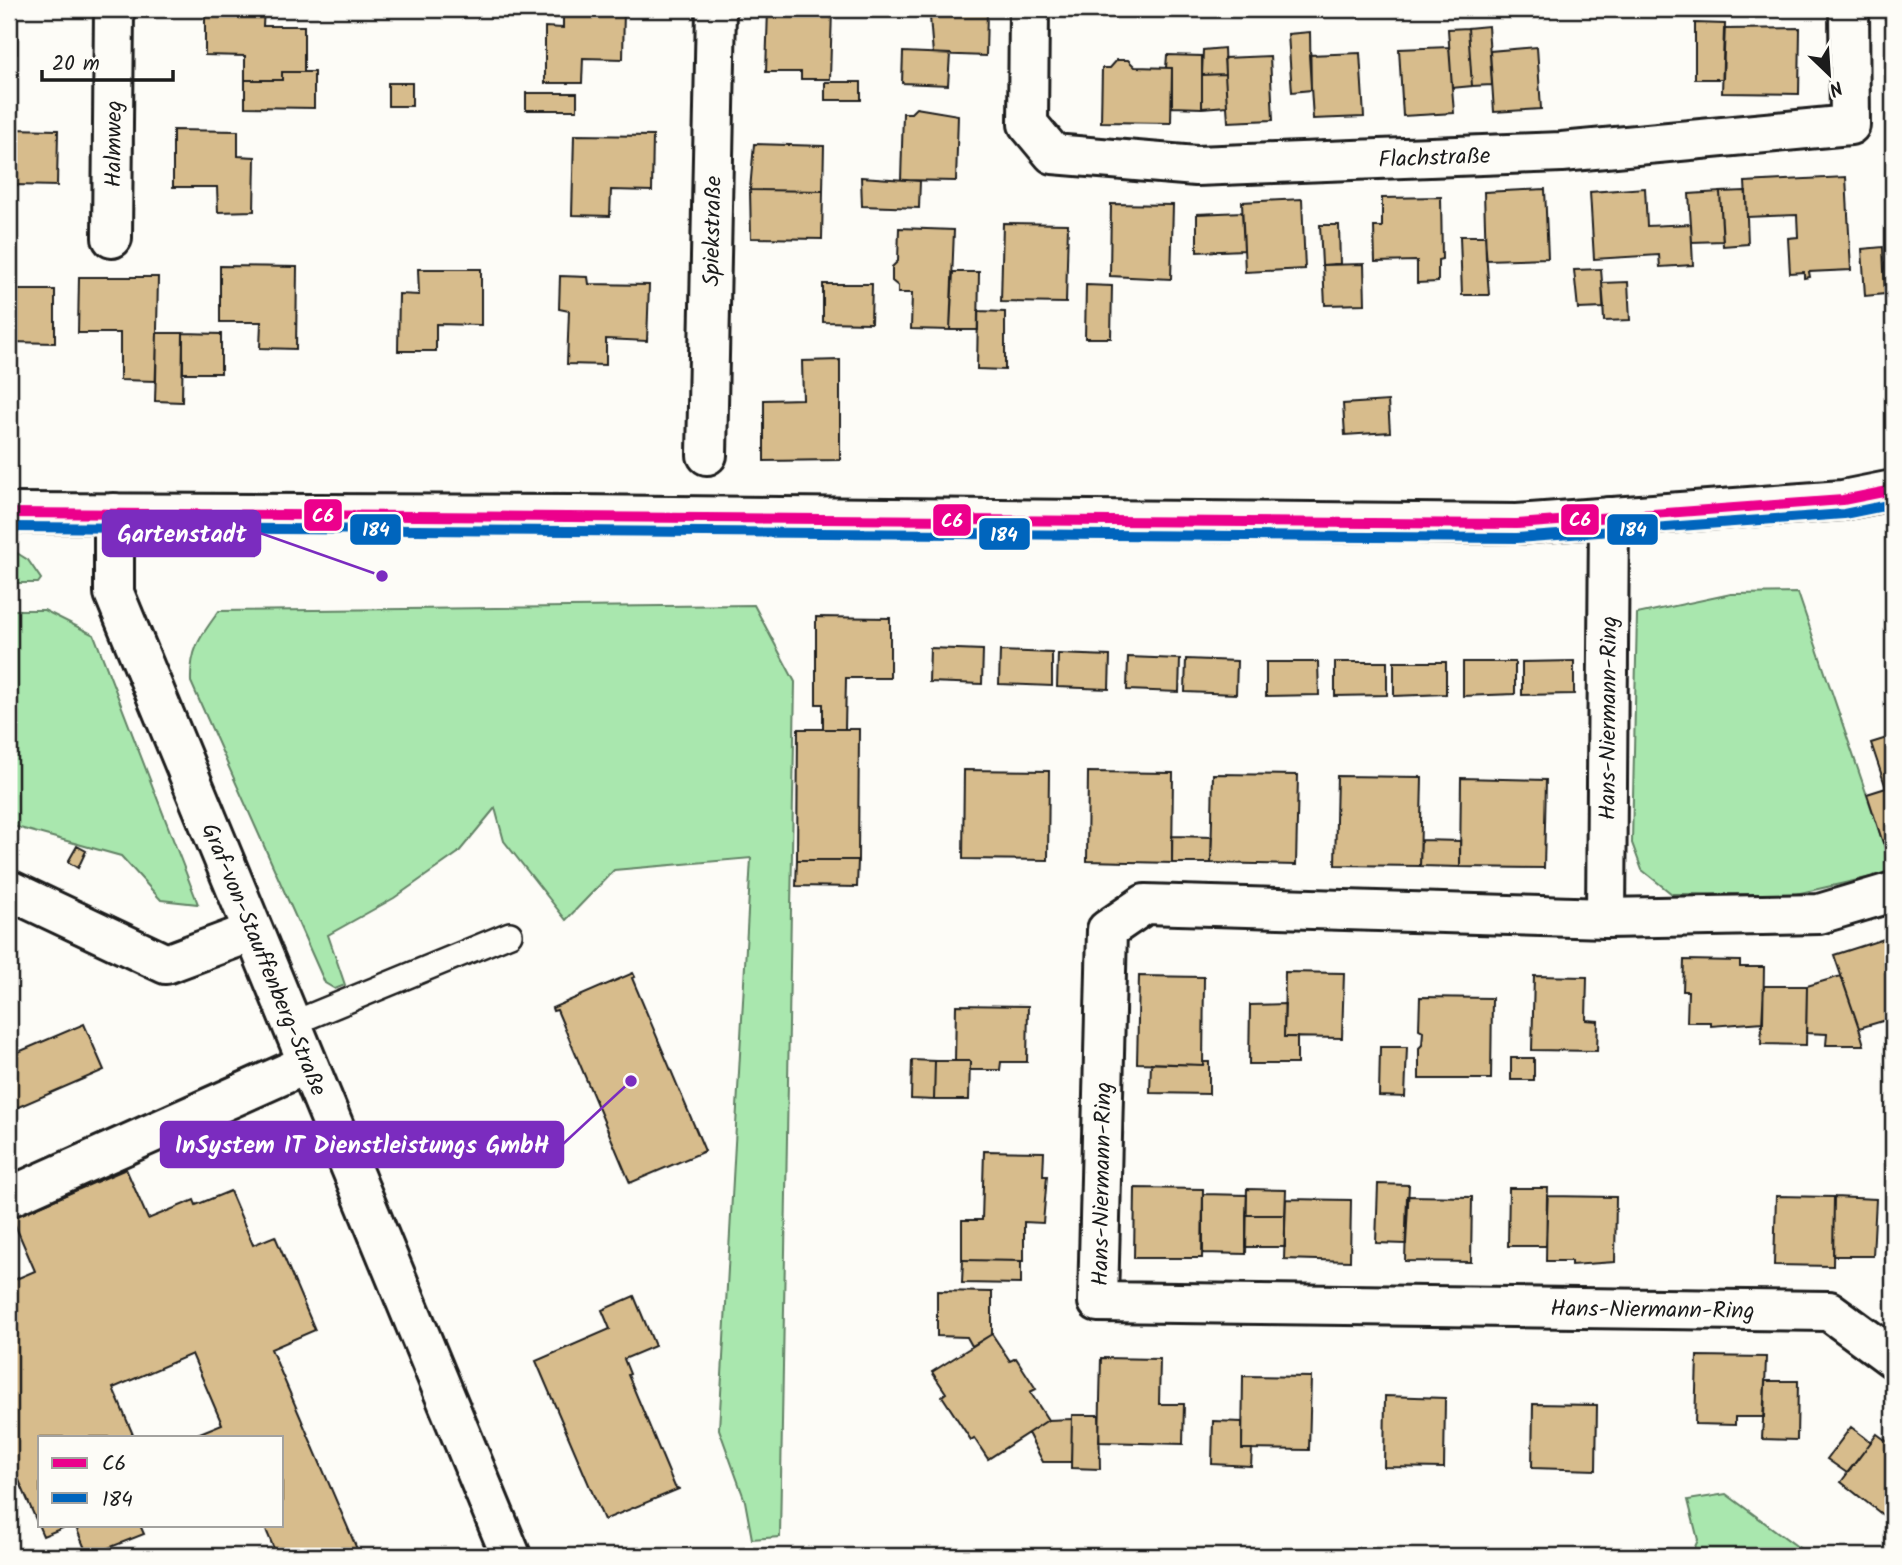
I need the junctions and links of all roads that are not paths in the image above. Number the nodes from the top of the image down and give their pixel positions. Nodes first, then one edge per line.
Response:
1 (114, 9) edge
2 (716, 9) edge
3 (1028, 9) edge
4 (1849, 9) edge
5 (112, 238) dead end
6 (707, 455) dead end
7 (1893, 490) edge
8 (9, 513) edge
9 (114, 513) junction
10 (1609, 517) junction
11 (9, 890) edge
12 (1893, 892) edge
13 (1606, 918) junction
14 (252, 932) junction
15 (510, 934) dead end
16 (290, 1024) junction
17 (307, 1064) junction
18 (9, 1197) edge
19 (1893, 1358) edge
20 (511, 1556) edge

1 - 5 street, Halmweg
2 - 6 street, Spiekstraße
3 - 4 street, Flachstraße
7 - 10 street
8 - 9 street
9 - 10 street
9 - 14 street, Graf-von-Stauffenberg-Straße
10 - 13 street, Hans-Niermann-Ring
11 - 14 street
12 - 13 street, Hans-Niermann-Ring
13 - 19 street, Hans-Niermann-Ring
14 - 16 street, Graf-von-Stauffenberg-Straße
15 - 16 lane
16 - 17 street, Graf-von-Stauffenberg-Straße
17 - 18 street
17 - 20 street, Graf-von-Stauffenberg-Straße

